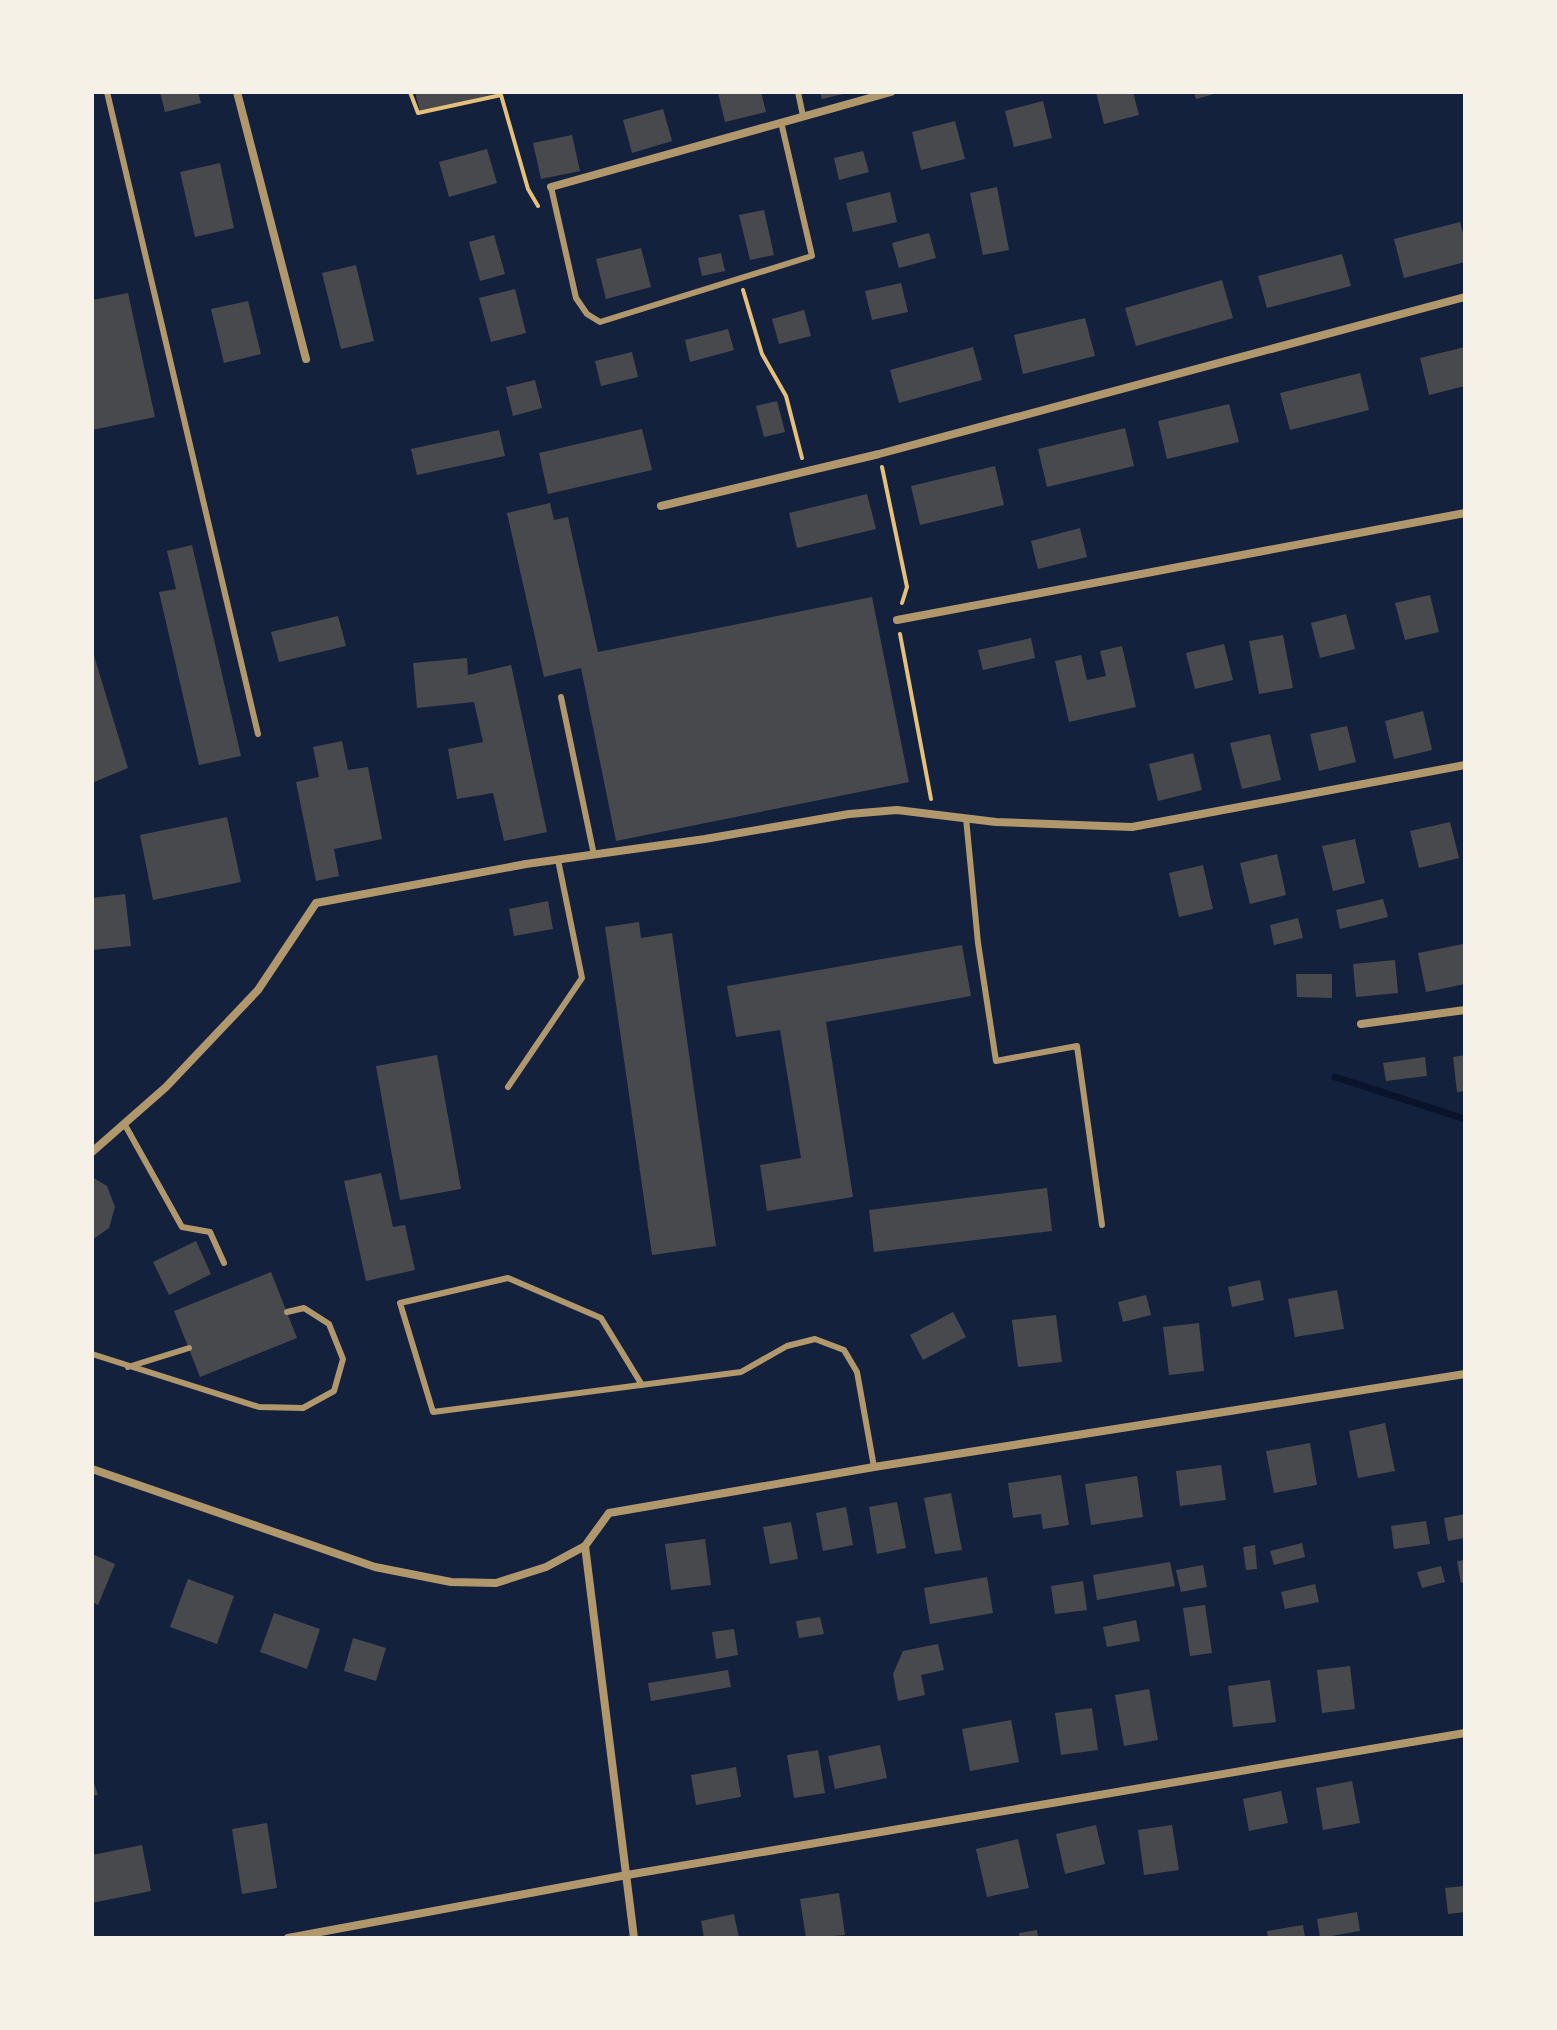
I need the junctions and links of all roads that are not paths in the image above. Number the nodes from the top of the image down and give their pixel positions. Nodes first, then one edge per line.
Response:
1 (107, 92) edge
2 (237, 92) edge
3 (798, 92) edge
4 (891, 92) edge
5 (803, 116) junction
6 (781, 122) junction
7 (551, 187) joint
8 (1465, 297) edge
9 (306, 359) dead end
10 (661, 506) dead end
11 (1465, 513) edge
12 (897, 620) dead end
13 (561, 697) dead end
14 (258, 734) dead end
15 (1465, 765) edge
16 (966, 818) junction
17 (594, 855) junction
18 (558, 860) junction
19 (1465, 1010) edge
20 (1361, 1024) dead end
21 (508, 1087) dead end
22 (125, 1125) junction
23 (92, 1152) edge
24 (1102, 1225) dead end
25 (224, 1263) dead end
26 (287, 1312) dead end
27 (189, 1348) dead end
28 (92, 1354) edge
29 (128, 1367) junction
30 (1465, 1374) edge
31 (642, 1385) junction
32 (874, 1467) junction
33 (92, 1469) edge
34 (585, 1546) junction
35 (1465, 1733) edge
36 (627, 1875) junction
37 (288, 1938) edge
38 (634, 1938) edge

1 - 14 lane
2 - 9 street
3 - 5 lane
4 - 5 street
5 - 6 street
6 - 7 street
6 - 7 lane
8 - 10 street
11 - 12 street
13 - 17 lane
15 - 16 street
16 - 17 street
16 - 24 lane
17 - 18 street
18 - 21 lane
18 - 22 street
19 - 20 street
22 - 23 street
22 - 25 lane
26 - 29 lane
27 - 29 lane
28 - 29 lane
30 - 32 street
31 - 31 lane
31 - 32 lane
32 - 34 street
33 - 34 street
34 - 36 street
35 - 36 street
36 - 37 street
36 - 38 street

